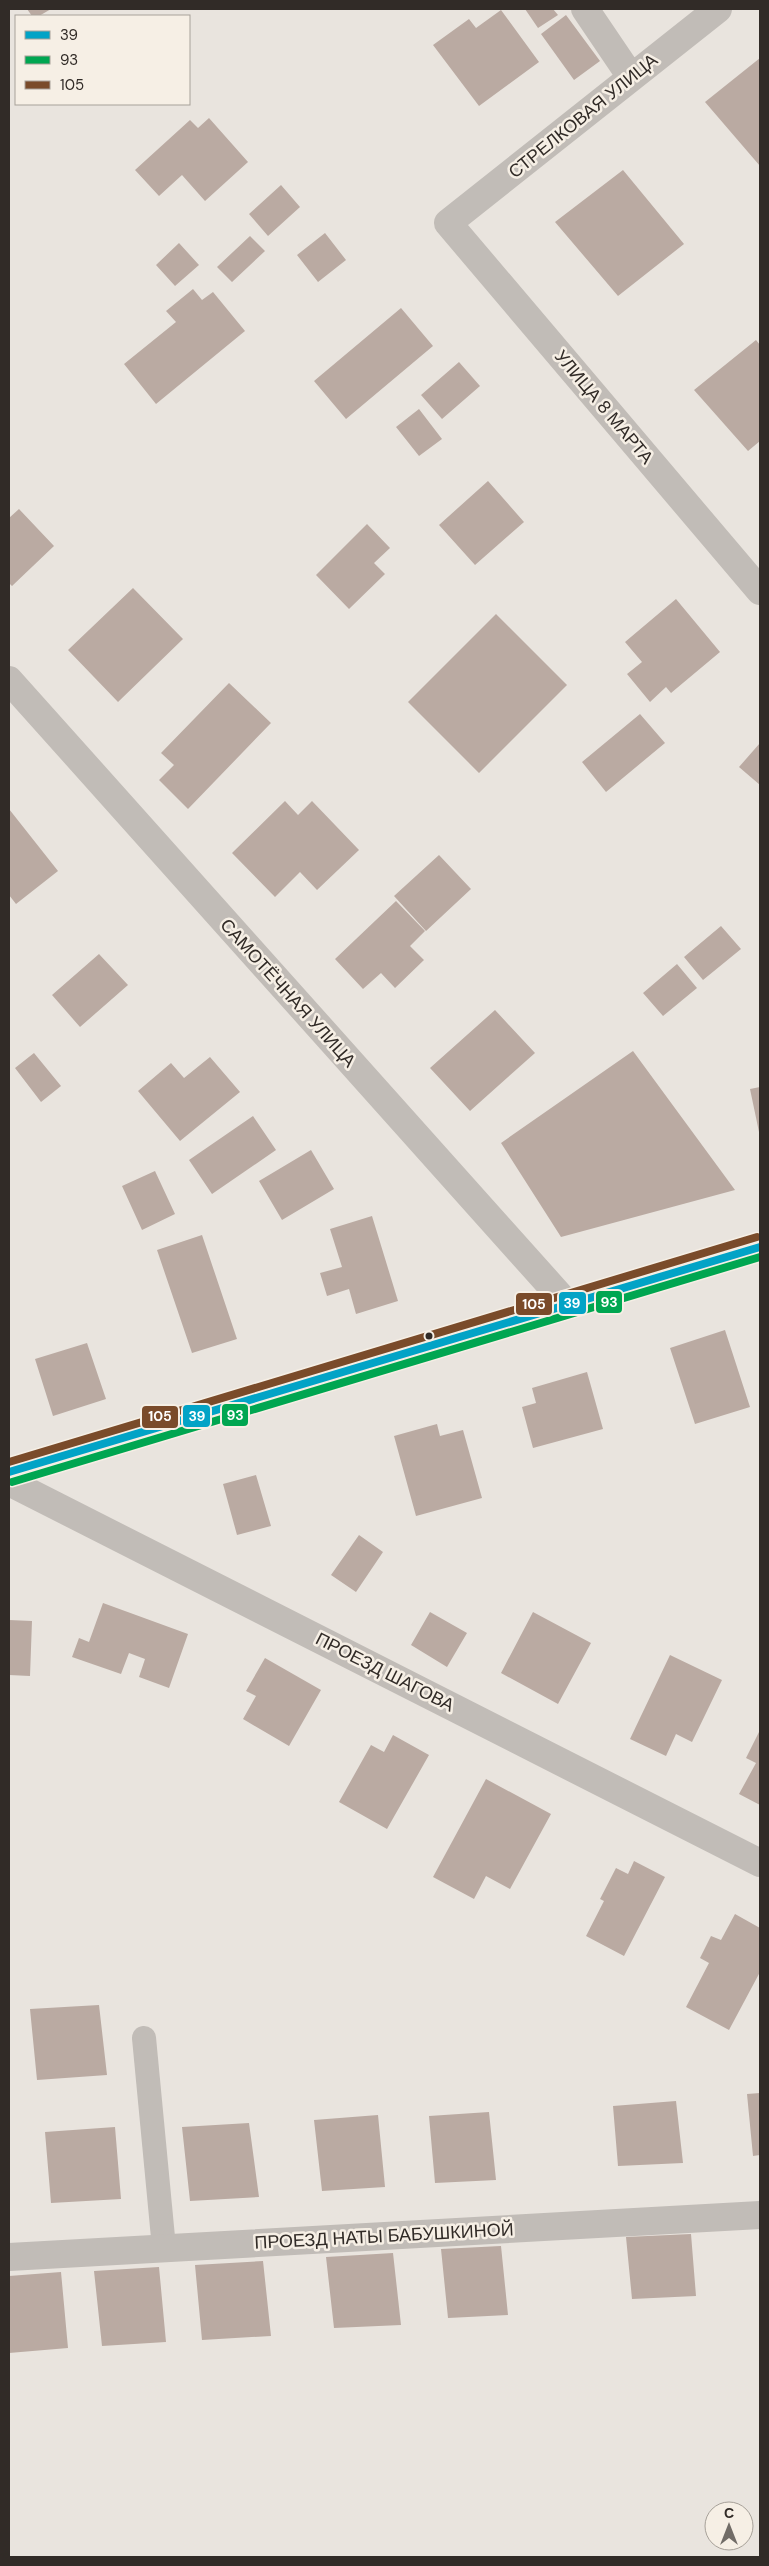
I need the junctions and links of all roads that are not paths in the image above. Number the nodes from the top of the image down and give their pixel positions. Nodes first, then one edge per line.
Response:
1 (585, 9) edge
2 (718, 9) edge
3 (632, 77) junction
4 (448, 223) joint
5 (760, 591) edge
6 (9, 680) edge
7 (760, 1248) edge
8 (568, 1306) junction
9 (9, 1472) edge
10 (9, 1482) edge
11 (760, 1863) edge
12 (144, 2038) dead end
13 (760, 2215) edge
14 (164, 2248) junction
15 (9, 2257) edge

1 - 3 street
2 - 3 street, СТРЕЛКОВАЯ УЛИЦА
3 - 4 street, СТРЕЛКОВАЯ УЛИЦА
4 - 5 street, УЛИЦА 8 МАРТА
6 - 8 street, САМОТЁЧНАЯ УЛИЦА
7 - 8 main road
8 - 9 main road
10 - 11 street, ПРОЕЗД ШАГОВА
12 - 14 lane
13 - 14 street, ПРОЕЗД НАТЫ БАБУШКИНОЙ
14 - 15 street, ПРОЕЗД НАТЫ БАБУШКИНОЙ

